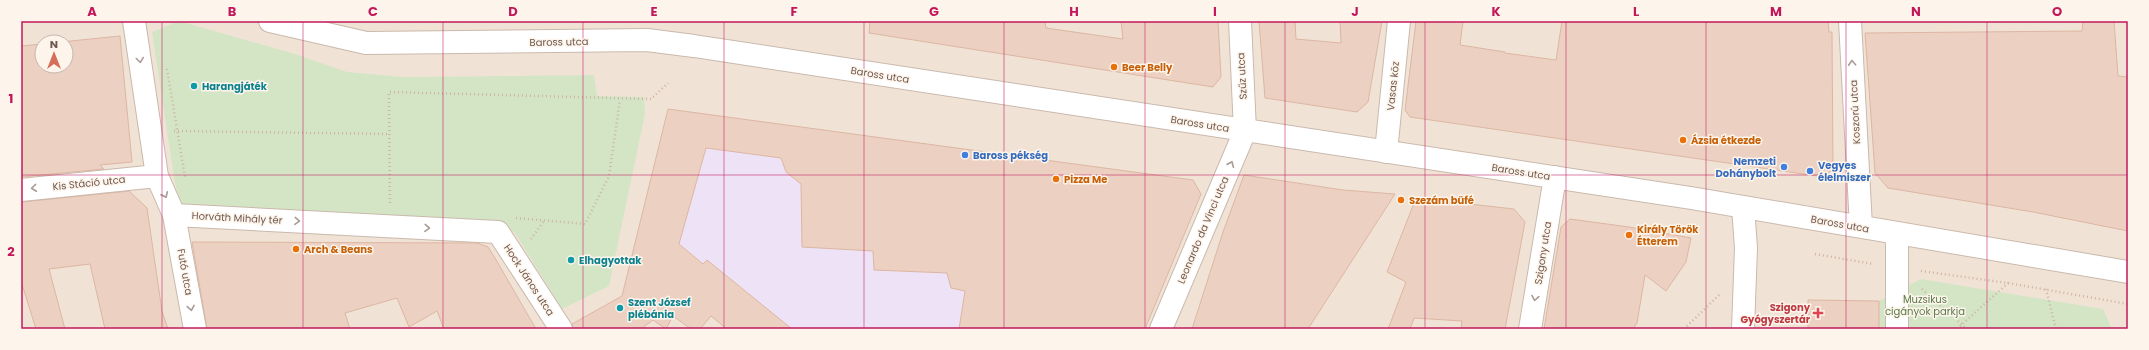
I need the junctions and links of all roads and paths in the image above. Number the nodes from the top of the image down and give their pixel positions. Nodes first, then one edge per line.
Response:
1 (134, 21) edge
2 (270, 21) edge
3 (1240, 21) edge
4 (1399, 21) edge
5 (1850, 21) edge
6 (646, 31) edge
7 (668, 83) dead end
8 (620, 100) junction
9 (150, 131) junction
10 (1245, 131) junction
11 (390, 134) junction
12 (1386, 152) junction
13 (157, 176) junction
14 (1555, 177) junction
15 (21, 190) edge
16 (1743, 207) junction
17 (174, 215) junction
18 (514, 218) dead end
19 (391, 226) junction
20 (1861, 228) junction
21 (498, 232) joint
22 (1897, 233) junction
23 (1815, 254) dead end
24 (1897, 268) junction
25 (2128, 272) edge
26 (2008, 283) junction
27 (2046, 289) junction
28 (1725, 290) dead end
29 (2128, 304) edge
30 (1963, 324) junction
31 (195, 329) edge
32 (561, 329) edge
33 (1161, 329) edge
34 (1530, 329) edge
35 (1684, 329) edge
36 (1743, 329) edge
37 (1897, 329) edge
38 (1957, 329) edge
39 (1967, 329) edge
40 (2056, 329) edge

1 -> 9 street
2 - 6 street, Baross utca
3 - 10 street, Szűz utca
4 - 12 street, Vasas köz
20 -> 5 street, Koszorú utca
6 - 10 street, Baross utca
7 - 8 path
8 - 11 path
8 - 18 path
9 - 11 path
9 - 13 street
10 - 12 street, Baross utca
33 -> 10 street, Leonardo da Vinci utca
11 - 19 path
12 - 14 street, Baross utca
13 -> 15 street, Kis Stáció utca
13 -> 17 street
14 - 16 street, Baross utca
14 -> 34 street, Szigony utca
16 - 20 street, Baross utca
16 - 36 street
17 -> 19 street, Horváth Mihály tér
17 -> 31 street, Futó utca
19 -> 21 street, Horváth Mihály tér
20 - 22 street, Baross utca
21 - 32 street, Hock János utca
22 - 24 street
22 - 25 street, Baross utca
23 - 24 path
24 - 26 path
24 - 30 path
24 - 37 street
26 - 27 path
26 - 30 path
27 - 29 path
27 - 40 path
28 - 35 path
30 - 38 path
30 - 39 path

